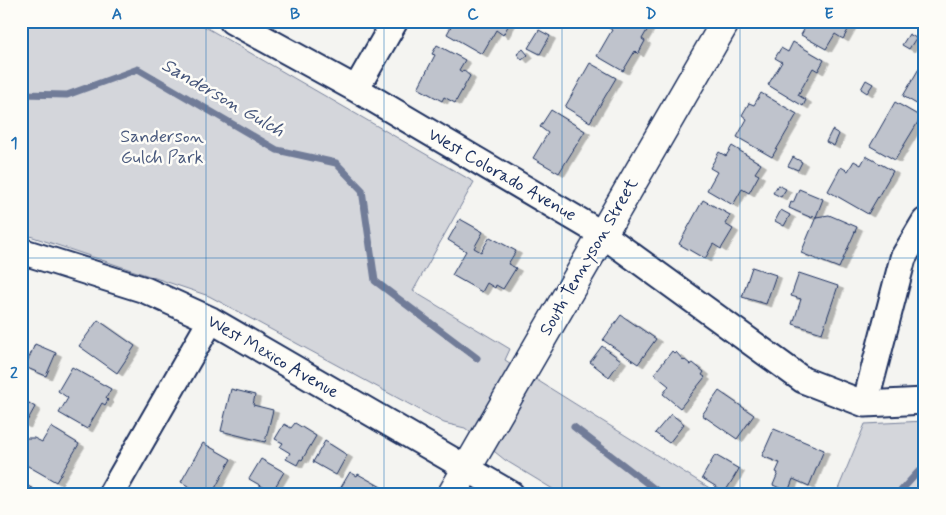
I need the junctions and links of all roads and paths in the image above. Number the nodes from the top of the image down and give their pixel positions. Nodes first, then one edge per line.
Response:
1 (232, 21) edge
2 (395, 21) edge
3 (726, 21) edge
4 (356, 89) junction
5 (925, 221) edge
6 (602, 234) junction
7 (21, 251) edge
8 (212, 320) junction
9 (925, 401) edge
10 (865, 404) junction
11 (466, 468) junction
12 (111, 494) edge
13 (452, 494) edge
14 (511, 494) edge

1 - 4 street, West Colorado Avenue
2 - 4 street
3 - 6 street, South Tennyson Street
4 - 6 street, West Colorado Avenue
5 - 10 street
6 - 10 street, West Colorado Avenue
6 - 11 street, South Tennyson Street
7 - 8 street, West Mexico Avenue
8 - 11 street, West Mexico Avenue
8 - 12 street
9 - 10 street, West Colorado Avenue
11 - 13 street, South Tennyson Street
11 - 14 street, West Mexico Avenue

